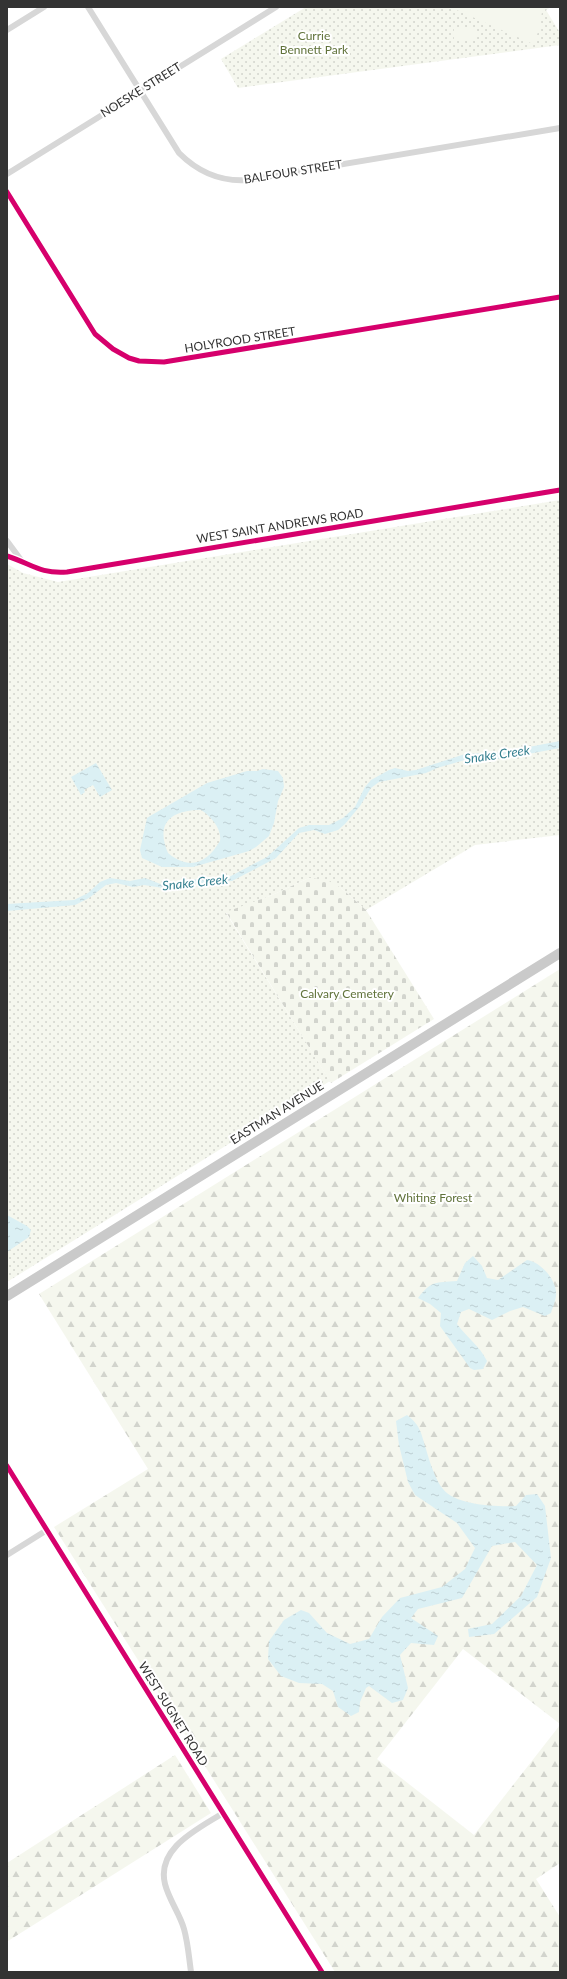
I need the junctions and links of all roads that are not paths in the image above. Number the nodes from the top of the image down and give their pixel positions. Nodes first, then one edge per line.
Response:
1 (44, 7) edge
2 (88, 7) edge
3 (276, 7) edge
4 (7, 30) edge
5 (140, 91) junction
6 (560, 128) edge
7 (7, 174) edge
8 (7, 192) edge
9 (560, 297) edge
10 (560, 490) edge
11 (7, 541) edge
12 (7, 556) edge
13 (20, 560) junction
14 (560, 953) edge
15 (7, 1296) edge
16 (7, 1466) edge
17 (47, 1530) junction
18 (7, 1555) edge
19 (223, 1814) junction
20 (192, 1972) edge
21 (322, 1972) edge

1 - 4 street
2 - 5 street, BALFOUR STREET
3 - 5 street, NOESKE STREET
5 - 6 street, BALFOUR STREET
5 - 7 street, NOESKE STREET
8 - 9 street, HOLYROOD STREET
10 - 13 street, WEST SAINT ANDREWS ROAD
11 - 13 street, WEST SAINT ANDREWS ROAD
12 - 13 street, WEST SAINT ANDREWS ROAD
14 - 15 main road, EASTMAN AVENUE
16 - 17 street, WEST SUGNET ROAD
17 - 18 street
17 - 19 street, WEST SUGNET ROAD
19 - 20 street
19 - 21 street, WEST SUGNET ROAD

